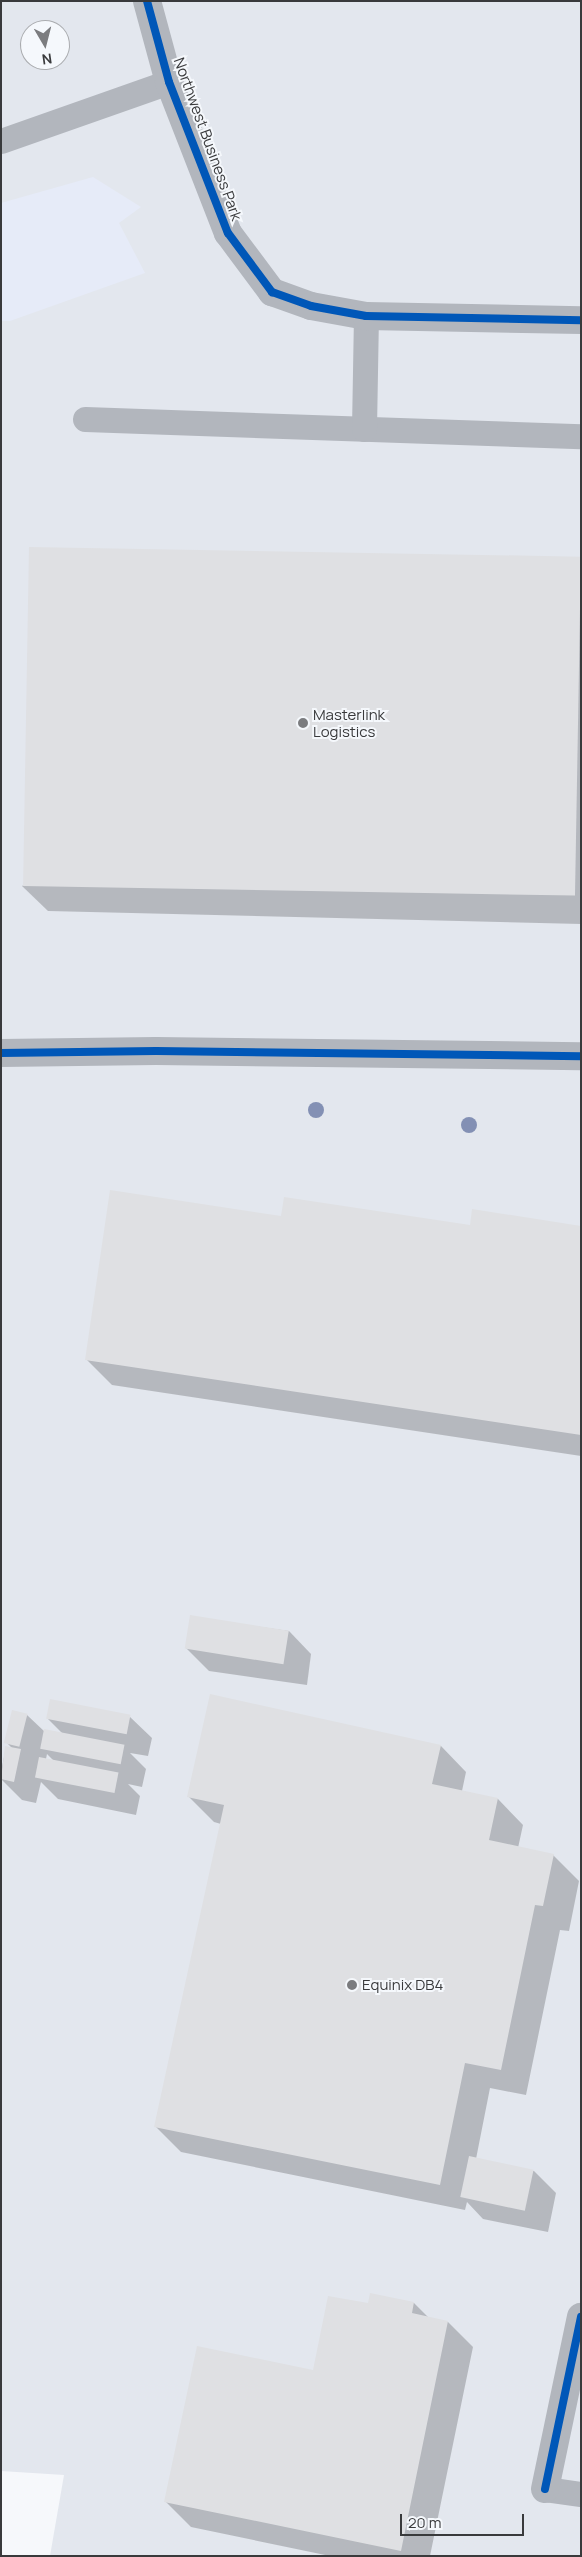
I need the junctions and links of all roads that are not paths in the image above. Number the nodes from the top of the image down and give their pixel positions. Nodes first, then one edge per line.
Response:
1 (147, 1) edge
2 (169, 82) junction
3 (1, 141) edge
4 (366, 316) junction
5 (581, 320) edge
6 (85, 418) dead end
7 (364, 429) junction
8 (581, 436) edge
9 (1, 1053) edge
10 (581, 1056) edge
11 (581, 2317) edge
12 (545, 2489) joint
13 (581, 2494) edge

1 - 2 street, Northwest Business Park
2 - 3 lane
2 - 4 street, Northwest Business Park
4 - 5 street, Northwest Business Park
4 - 7 lane
6 - 7 lane
7 - 8 lane
9 - 10 street
11 - 12 street
12 - 13 lane

